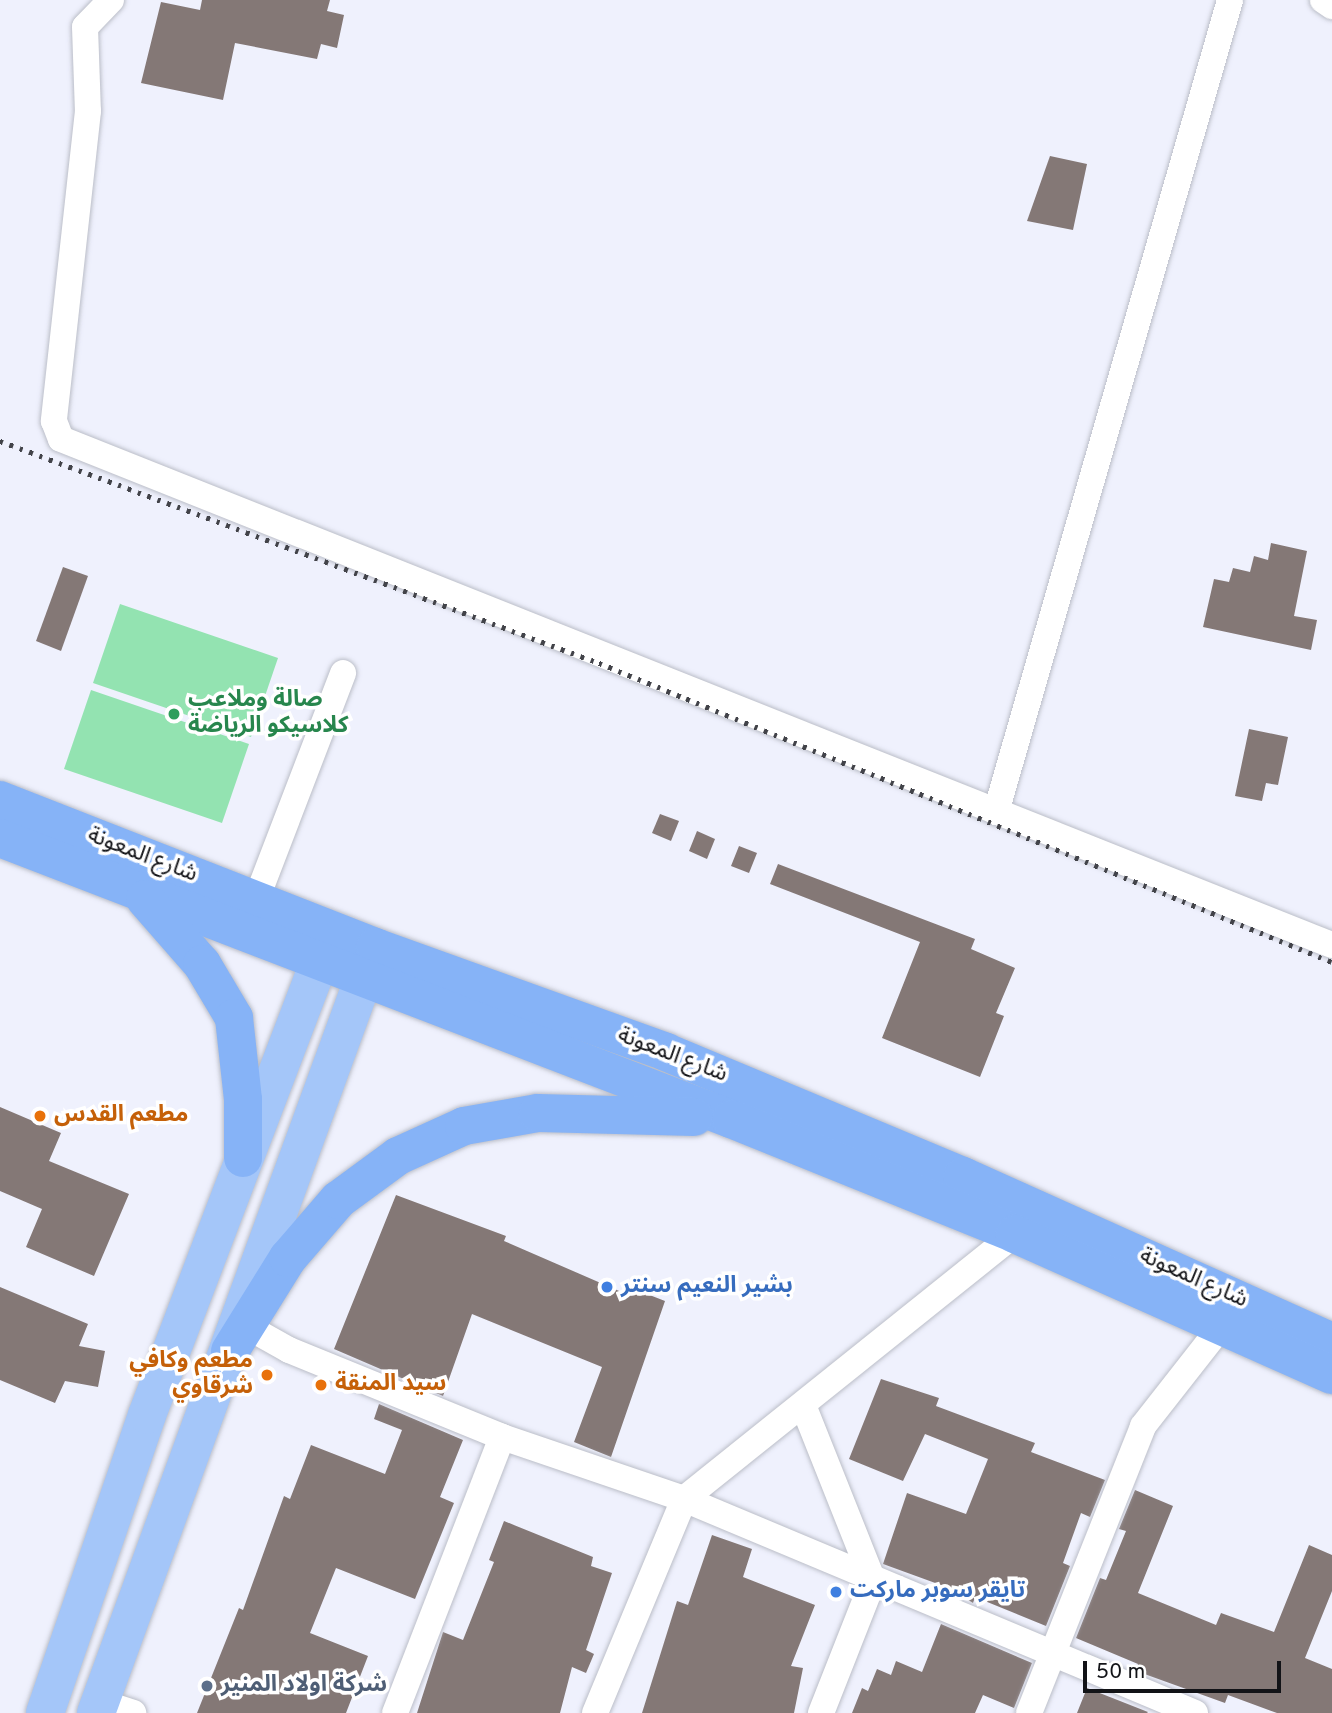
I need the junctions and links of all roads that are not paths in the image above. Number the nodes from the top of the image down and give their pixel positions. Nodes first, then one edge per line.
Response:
1 (111, 0) edge
2 (1230, 0) edge
3 (1324, 0) edge
4 (1332, 6) edge
5 (343, 673) dead end
6 (0, 800) edge
7 (996, 812) junction
8 (0, 838) edge
9 (136, 889) junction
10 (256, 900) junction
11 (1332, 945) edge
12 (325, 946) junction
13 (369, 964) junction
14 (731, 1119) junction
15 (243, 1158) junction
16 (1015, 1234) junction
17 (1223, 1324) junction
18 (1332, 1342) edge
19 (234, 1349) junction
20 (171, 1351) junction
21 (1332, 1376) edge
22 (803, 1405) junction
23 (502, 1437) junction
24 (684, 1499) junction
25 (873, 1581) junction
26 (1053, 1652) junction
27 (109, 1709) edge
28 (46, 1713) edge
29 (395, 1713) edge
30 (595, 1713) edge
31 (821, 1713) edge
32 (1029, 1713) edge
33 (1195, 1713) edge

1 - 7 street
2 - 7 street
3 - 4 street
5 - 10 street
6 - 10 highway, شارع المعونة
7 - 11 street
8 - 9 highway, شارع المعونة
9 - 12 highway, شارع المعونة
9 - 15 highway
10 - 12 highway, شارع المعونة
12 - 13 highway, شارع المعونة
12 - 15 main road
13 - 14 highway, شارع المعونة
13 - 18 highway, شارع المعونة
13 - 19 main road
14 - 16 highway, شارع المعونة
14 - 19 highway
15 - 20 main road
16 - 17 highway, شارع المعونة
16 - 22 street
17 - 21 highway, شارع المعونة
17 - 26 street
19 - 20 main road
19 - 23 street
19 - 27 main road
20 - 28 main road
22 - 24 street
22 - 25 street
23 - 24 street
23 - 29 street
24 - 25 street
24 - 30 street
25 - 26 street
25 - 31 street
26 - 32 street
26 - 33 street

